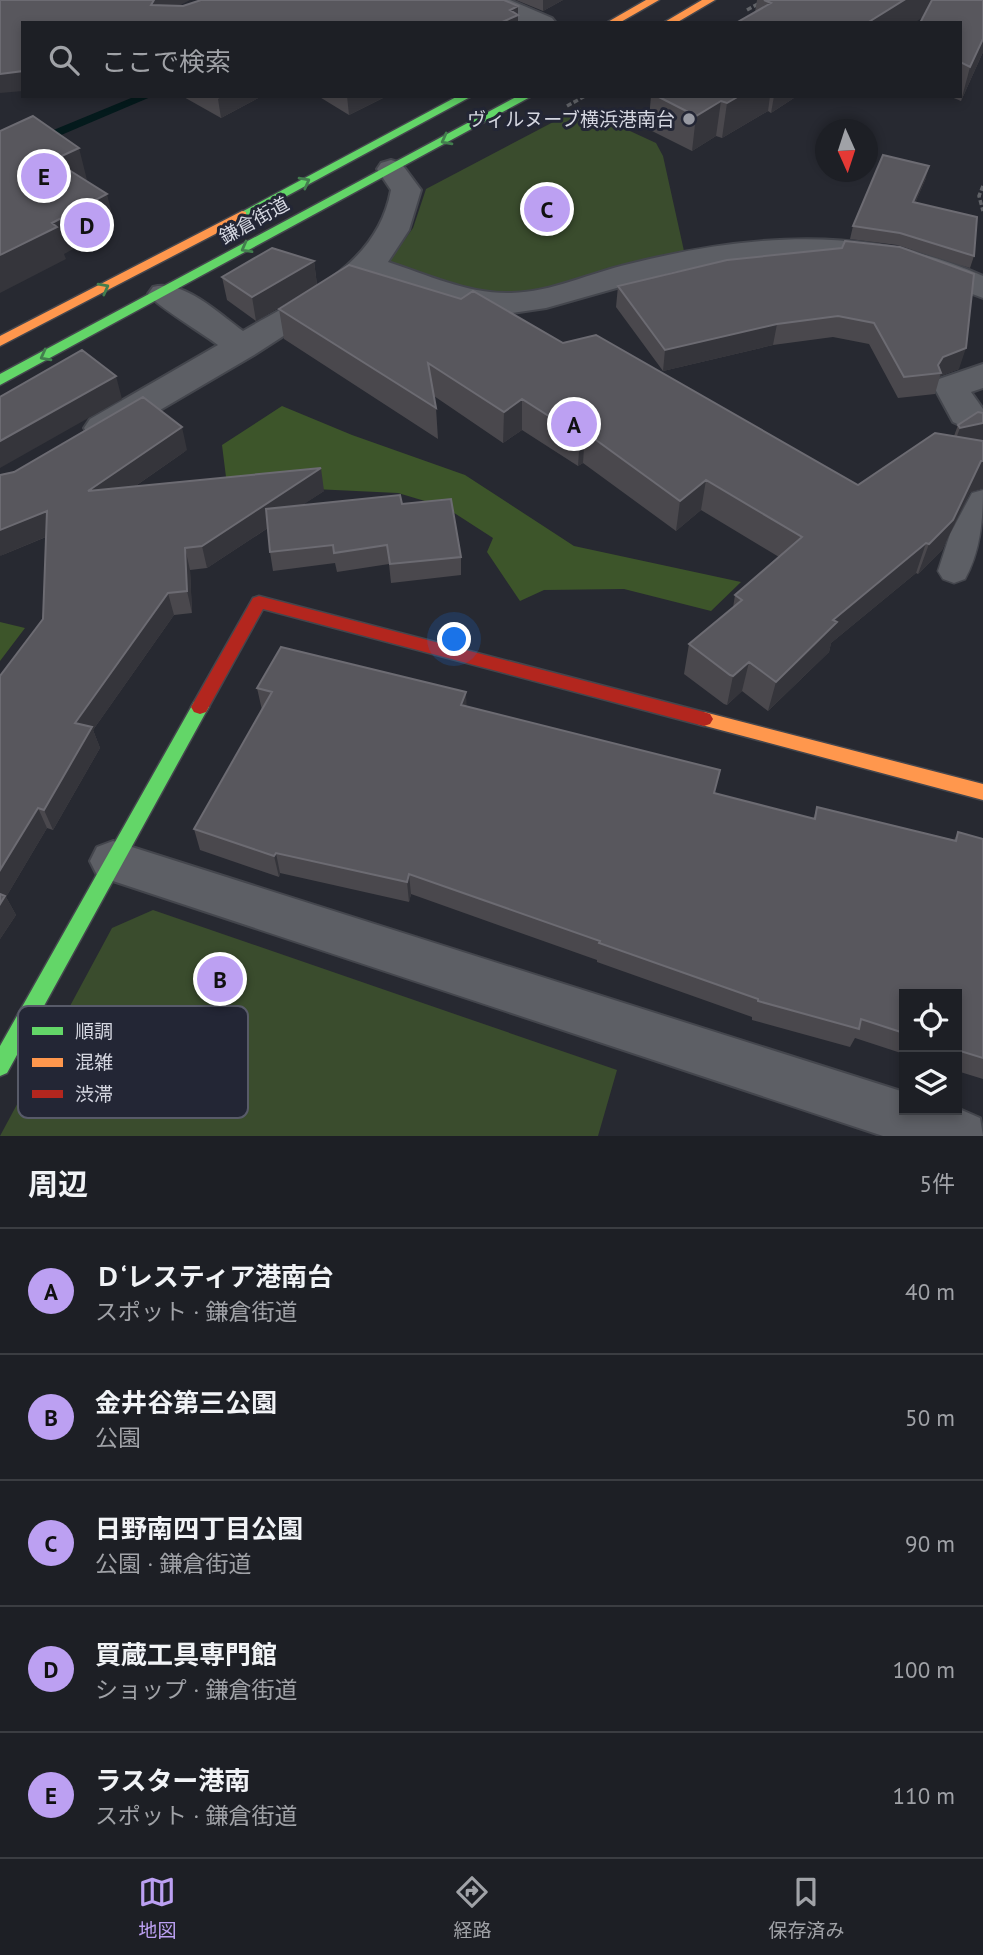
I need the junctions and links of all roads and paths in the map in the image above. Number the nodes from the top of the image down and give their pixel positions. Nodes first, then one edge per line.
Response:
1 (489, 0) edge
2 (654, 0) edge
3 (710, 0) edge
4 (538, 21) edge
5 (615, 21) edge
6 (671, 21) edge
7 (463, 98) edge
8 (523, 98) edge
9 (391, 169) junction
10 (983, 186) edge
11 (983, 211) edge
12 (367, 265) junction
13 (983, 288) edge
14 (164, 294) junction
15 (0, 342) edge
16 (242, 347) junction
17 (983, 375) edge
18 (0, 380) edge
19 (983, 424) edge
20 (78, 442) edge
21 (983, 501) edge
22 (954, 571) dead end
23 (983, 792) edge
24 (113, 861) junction
25 (33, 1006) edge
26 (18, 1033) edge
27 (0, 1066) edge
28 (962, 1136) edge

1 - 4 street
2 - 5 main road
3 - 6 main road
15 -> 7 main road, 鎌倉街道
8 -> 9 main road, 鎌倉街道
9 - 12 street
9 -> 14 main road, 鎌倉街道
10 - 11 path
12 - 13 street
12 - 16 street
14 - 16 street
14 -> 18 main road, 鎌倉街道
16 - 20 street
17 - 19 street
21 - 22 lane
23 - 24 main road
24 - 25 main road
24 - 28 street
26 - 27 main road

